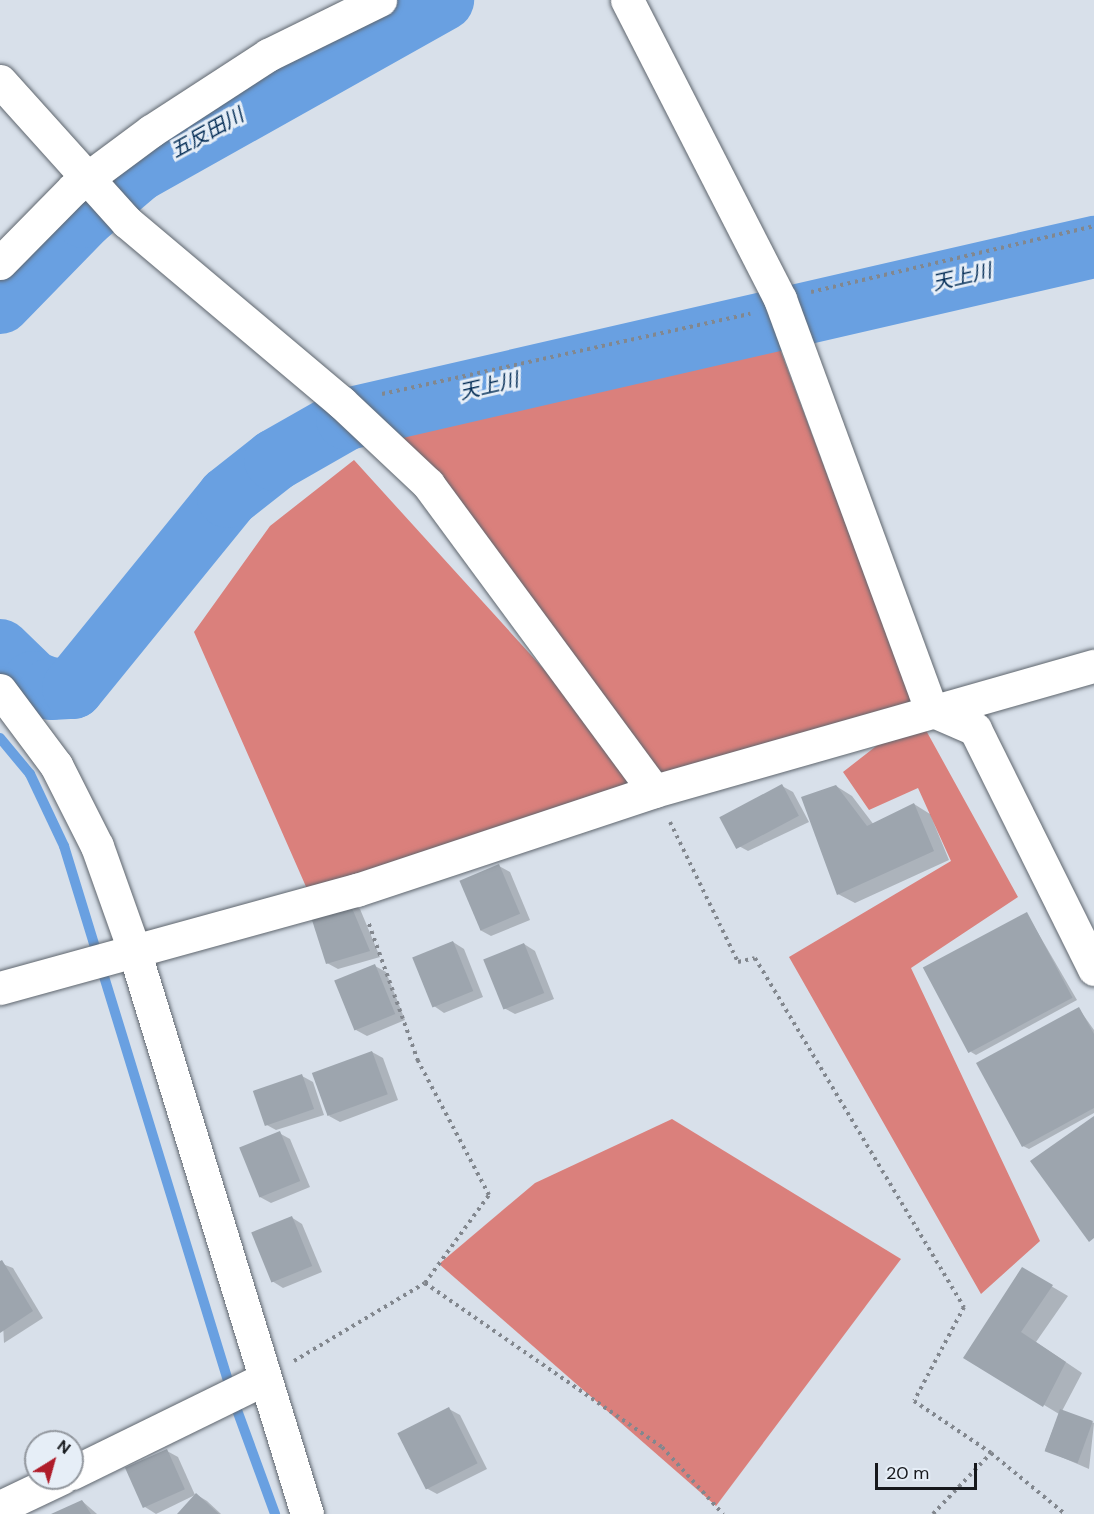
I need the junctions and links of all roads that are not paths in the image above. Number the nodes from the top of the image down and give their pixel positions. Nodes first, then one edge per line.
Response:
1 (380, 0) edge
2 (627, 0) edge
3 (0, 81) edge
4 (101, 191) junction
5 (0, 263) edge
6 (1094, 666) edge
7 (0, 690) edge
8 (931, 710) junction
9 (654, 791) junction
10 (111, 955) junction
11 (1094, 969) edge
12 (0, 988) edge
13 (240, 1393) junction
14 (84, 1467) edge
15 (36, 1490) edge
16 (0, 1507) edge
17 (307, 1514) edge

1 - 4 street
2 - 8 street
3 - 4 street
4 - 5 street
4 - 9 street
6 - 8 street
7 - 10 street
8 - 9 street
8 - 11 street
9 - 10 street
10 - 12 street
10 - 13 street
13 - 14 street
13 - 17 street
15 - 16 street

